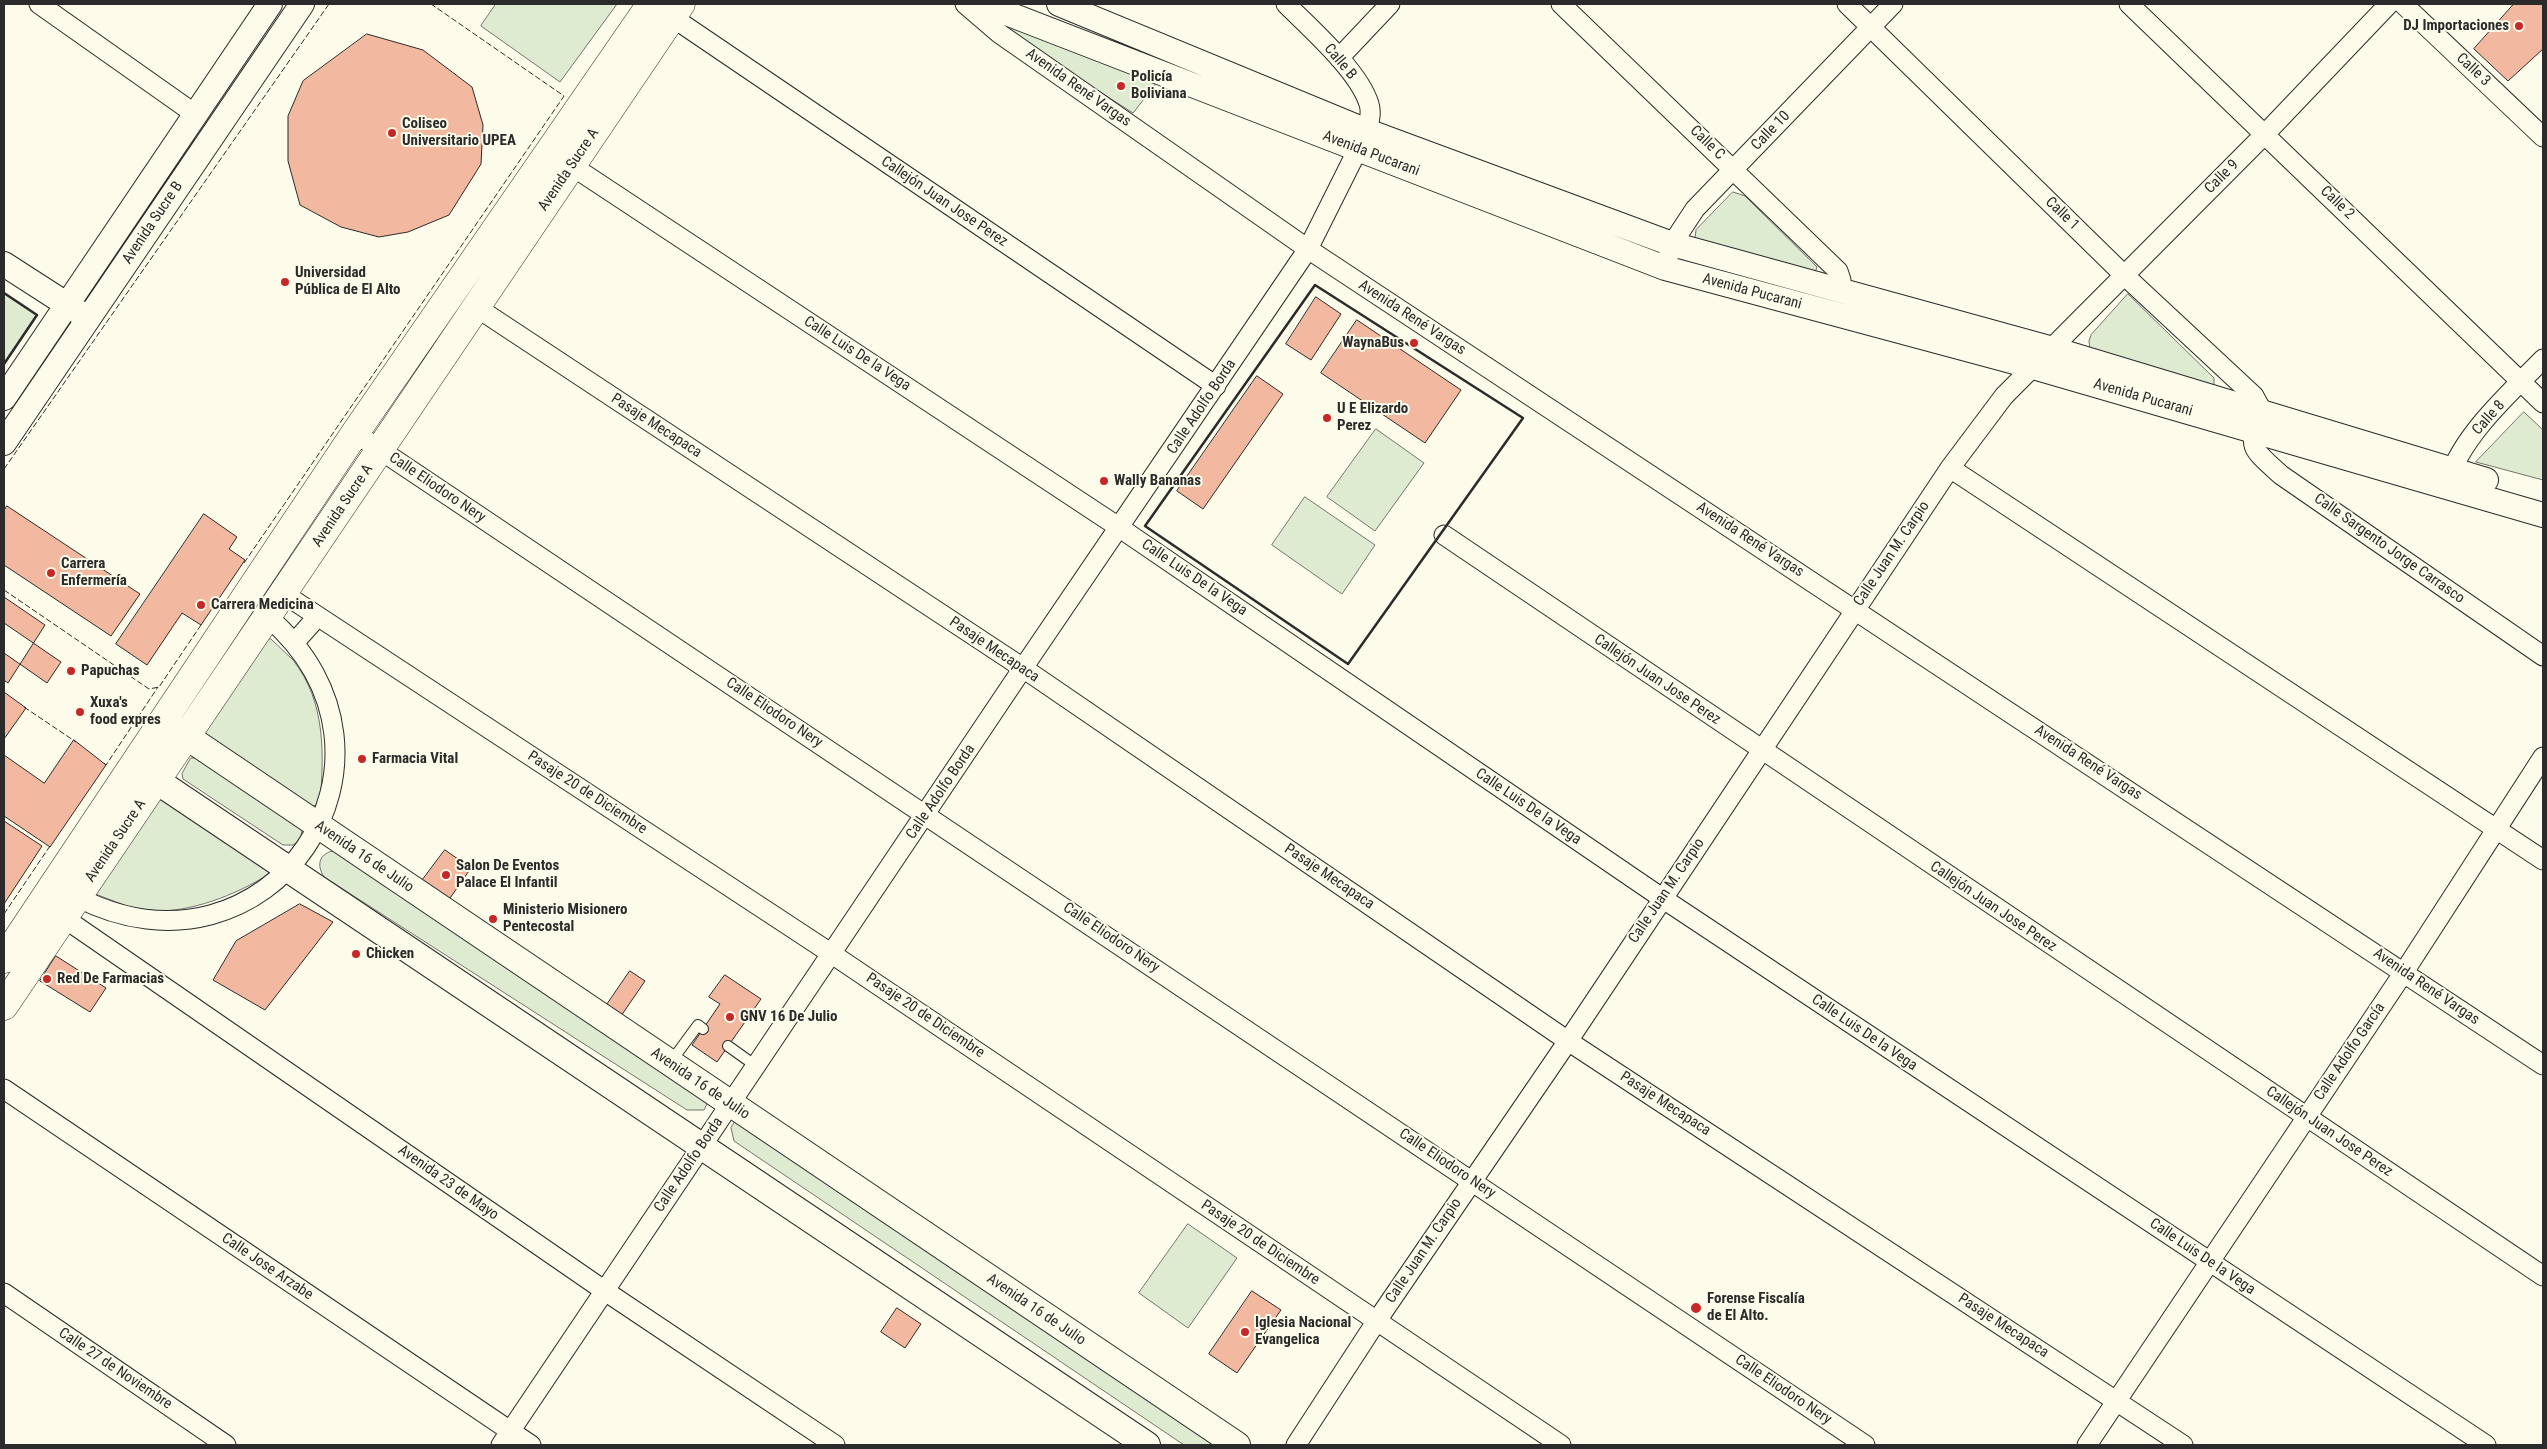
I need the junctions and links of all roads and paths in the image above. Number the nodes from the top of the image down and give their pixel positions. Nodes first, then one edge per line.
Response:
1 (39, 4) edge
2 (270, 4) edge
3 (302, 4) edge
4 (965, 4) edge
5 (982, 4) edge
6 (1059, 4) edge
7 (1286, 4) edge
8 (1390, 4) edge
9 (1561, 4) edge
10 (1847, 4) edge
11 (1893, 4) edge
12 (2130, 4) edge
13 (2389, 4) edge
14 (2403, 4) edge
15 (668, 8) edge
16 (1871, 27) junction
17 (1339, 58) junction
18 (195, 114) junction
19 (2265, 134) junction
20 (2543, 137) edge
21 (1363, 140) junction
22 (572, 166) junction
23 (1734, 169) junction
24 (1672, 244) junction
25 (1308, 249) junction
26 (4, 264) edge
27 (1665, 268) junction
28 (2124, 275) junction
29 (1838, 290) junction
30 (67, 305) junction
31 (476, 307) junction
32 (89, 318) junction
33 (2053, 349) junction
34 (2543, 359) edge
35 (2033, 367) junction
36 (2522, 381) junction
37 (1216, 386) junction
38 (4, 398) edge
39 (2543, 403) edge
40 (2257, 421) junction
41 (354, 433) junction
42 (4, 443) edge
43 (380, 450) junction
44 (1950, 468) junction
45 (2449, 477) junction
46 (2543, 498) edge
47 (2543, 515) edge
48 (1120, 528) junction
49 (1444, 535) dead end
50 (284, 594) junction
51 (1854, 608) junction
52 (318, 616) junction
53 (268, 617) junction
54 (295, 642) junction
55 (2543, 656) edge
56 (1023, 668) junction
57 (164, 721) junction
58 (187, 738) junction
59 (1760, 750) junction
60 (2543, 757) edge
61 (134, 766) junction
62 (157, 782) junction
63 (926, 814) junction
64 (318, 826) junction
65 (2495, 828) junction
66 (2543, 860) edge
67 (289, 870) junction
68 (1662, 898) junction
69 (71, 908) junction
70 (832, 954) junction
71 (4, 959) edge
72 (2404, 972) junction
73 (4, 1006) edge
74 (703, 1029) dead end
75 (1568, 1040) junction
76 (728, 1046) dead end
77 (670, 1063) junction
78 (2543, 1065) edge
79 (756, 1066) junction
80 (4, 1089) edge
81 (730, 1104) junction
82 (2306, 1117) junction
83 (702, 1147) junction
84 (1472, 1180) junction
85 (2210, 1263) junction
86 (2543, 1276) edge
87 (605, 1291) junction
88 (4, 1293) edge
89 (1376, 1322) junction
90 (2118, 1401) junction
91 (506, 1438) edge
92 (226, 1445) edge
93 (531, 1445) edge
94 (835, 1445) edge
95 (1147, 1445) edge
96 (1237, 1445) edge
97 (1296, 1445) edge
98 (1561, 1445) edge
99 (1865, 1445) edge
100 (2087, 1445) edge
101 (2183, 1445) edge
102 (2486, 1445) edge

1 - 18 street
2 - 18 street, Avenida Sucre B
3 - 32 street, Avenida Sucre B
4 - 25 street, Avenida René Vargas
5 - 21 street, Avenida Pucarani
6 - 21 street, Avenida Pucarani
7 - 17 street, Calle B
8 - 17 street
9 - 23 street, Calle C
10 - 16 street, Calle 1
11 - 16 street, Calle 10
12 - 19 street, Calle 2
13 - 19 street, Calle 9
14 - 20 street, Calle 3
15 - 22 main road, Avenida Sucre A
15 - 37 street, Callejón Juan Jose Perez
15 - 41 main road, Avenida Sucre A
16 - 23 street, Calle 10
16 - 28 street, Calle 1
17 - 21 street, Calle B
18 - 30 street, Avenida Sucre B
19 - 28 street, Calle 9
19 - 36 street, Calle 2
21 - 24 street, Avenida Pucarani
21 - 25 street, Calle Adolfo Borda
21 - 27 street, Avenida Pucarani
22 - 31 main road, Avenida Sucre A
22 - 48 street, Calle Luis De la Vega
23 - 24 street, Calle 10
23 - 29 street, Calle C
24 - 27 street, Calle 10
24 - 29 street, Avenida Pucarani
25 - 37 street, Calle Adolfo Borda
25 - 51 street, Avenida René Vargas
26 - 30 street
27 - 35 street, Avenida Pucarani
28 - 33 street, Calle 9
28 - 40 street, Calle 1
29 - 33 street, Avenida Pucarani
30 - 32 street
30 - 38 street, Avenida Sucre B
31 - 43 main road, Avenida Sucre A
31 - 56 street, Pasaje Mecapaca
32 - 42 street, Avenida Sucre B
33 - 35 street, Calle Juan M. Carpio
33 - 40 street, Avenida Pucarani
34 - 36 street, Calle 8
35 - 40 street, Avenida Pucarani
35 - 44 street, Calle Juan M. Carpio
36 - 39 street, Calle 2
36 - 45 street, Calle 8
37 - 48 street, Calle Adolfo Borda
40 - 45 street, Avenida Pucarani
40 - 55 street, Calle Sargento Jorge Carrasco
41 - 43 street, Calle Eliodoro Nery
41 - 57 main road, Avenida Sucre A
43 - 50 main road, Avenida Sucre A
43 - 63 street, Calle Eliodoro Nery
44 - 51 street, Calle Juan M. Carpio
44 - 65 street
45 - 46 street, Avenida Pucarani
45 - 47 street, Avenida Pucarani
48 - 56 street, Calle Adolfo Borda
48 - 68 street, Calle Luis De la Vega
49 - 59 street, Callejón Juan Jose Perez
50 - 52 street, Pasaje 20 de Diciembre
50 - 53 main road, Avenida Sucre A
51 - 59 street, Calle Juan M. Carpio
51 - 72 street, Avenida René Vargas
52 - 54 street
52 - 70 street, Pasaje 20 de Diciembre
53 - 54 street
53 - 58 main road, Avenida Sucre A
54 - 64 street
56 - 63 street, Calle Adolfo Borda
56 - 75 street, Pasaje Mecapaca
57 - 58 main road, Avenida 16 de Julio
57 - 61 main road, Avenida Sucre A
58 - 62 main road, Avenida Sucre A
58 - 64 main road, Avenida 16 de Julio
59 - 68 street, Calle Juan M. Carpio
59 - 82 street, Callejón Juan Jose Perez
60 - 65 street, Calle Adolfo García
61 - 62 main road
61 - 71 main road, Avenida Sucre A
62 - 67 main road
62 - 69 main road, Avenida Sucre A
63 - 70 street, Calle Adolfo Borda
63 - 84 street, Calle Eliodoro Nery
64 - 67 street
64 - 77 main road, Avenida 16 de Julio
65 - 66 street
65 - 72 street, Calle Adolfo García
67 - 69 street
67 - 83 main road
68 - 75 street, Calle Juan M. Carpio
68 - 85 street, Calle Luis De la Vega
69 - 73 main road, Avenida Sucre A
69 - 87 street, Avenida 23 de Mayo
70 - 79 street, Calle Adolfo Borda
70 - 89 street, Pasaje 20 de Diciembre
72 - 78 street, Avenida René Vargas
72 - 82 street, Calle Adolfo García
74 - 77 lane
75 - 84 street, Calle Juan M. Carpio
75 - 90 street, Pasaje Mecapaca
76 - 79 lane
77 - 81 main road, Avenida 16 de Julio
79 - 81 street, Calle Adolfo Borda
80 - 91 street, Calle Jose Arzabe
81 - 83 street, Calle Adolfo Borda
81 - 96 main road, Avenida 16 de Julio
82 - 85 street, Calle Adolfo García
82 - 86 street, Callejón Juan Jose Perez
83 - 87 street, Calle Adolfo Borda
83 - 95 main road
84 - 89 street, Calle Juan M. Carpio
84 - 99 street, Calle Eliodoro Nery
85 - 90 street, Calle Adolfo García
85 - 102 street, Calle Luis De la Vega
87 - 91 street, Calle Adolfo Borda
87 - 94 street, Avenida 23 de Mayo
88 - 92 street, Calle 27 de Noviembre
89 - 97 street, Calle Juan M. Carpio
89 - 98 street, Pasaje 20 de Diciembre
90 - 100 street, Calle Adolfo García
90 - 101 street, Pasaje Mecapaca
91 - 93 street, Calle Jose Arzabe

